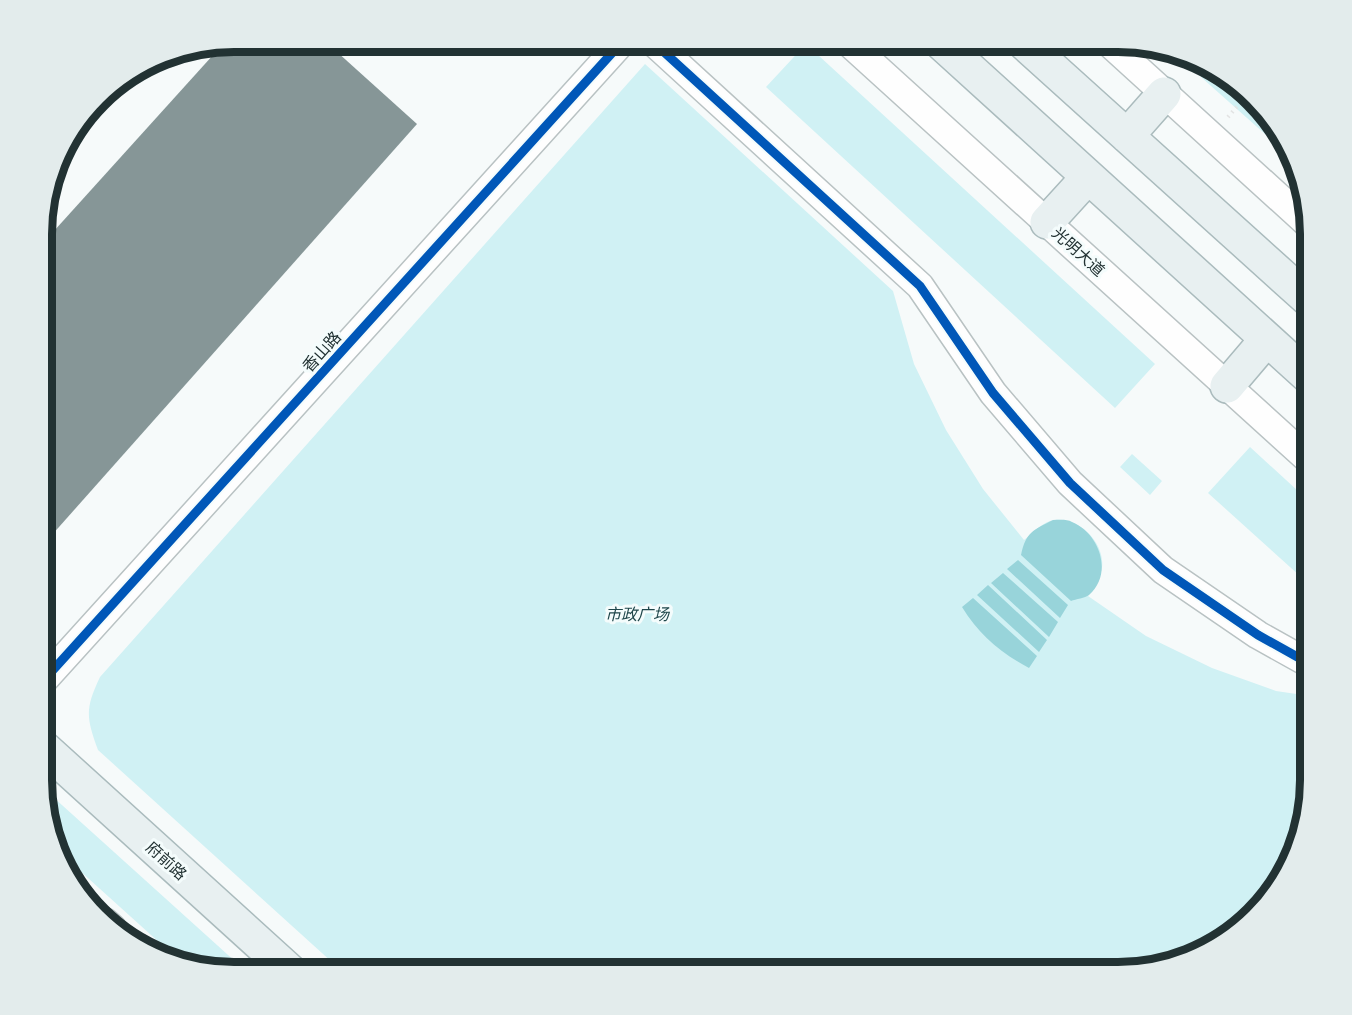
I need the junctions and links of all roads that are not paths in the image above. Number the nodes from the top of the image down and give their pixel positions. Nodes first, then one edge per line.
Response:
1 (613, 52) edge
2 (664, 52) edge
3 (860, 53) edge
4 (952, 53) edge
5 (1035, 53) edge
6 (1120, 53) edge
7 (1164, 94) junction
8 (1127, 136) junction
9 (1088, 177) junction
10 (1298, 214) edge
11 (1047, 222) junction
12 (1300, 293) edge
13 (1267, 339) junction
14 (1300, 369) edge
15 (1227, 386) junction
16 (1300, 452) edge
17 (1299, 658) edge
18 (53, 670) edge
19 (53, 756) edge
20 (280, 962) edge

1 - 18 street, 香山路
2 - 17 street
3 - 11 street, 光明大道
4 - 9 main road
5 - 8 main road
6 - 7 street
7 - 8 main road
7 - 10 street
8 - 12 main road
9 - 11 main road
9 - 13 main road
11 - 15 street, 光明大道
13 - 14 main road
13 - 15 main road
15 - 16 street, 光明大道
19 - 20 main road, 府前路

